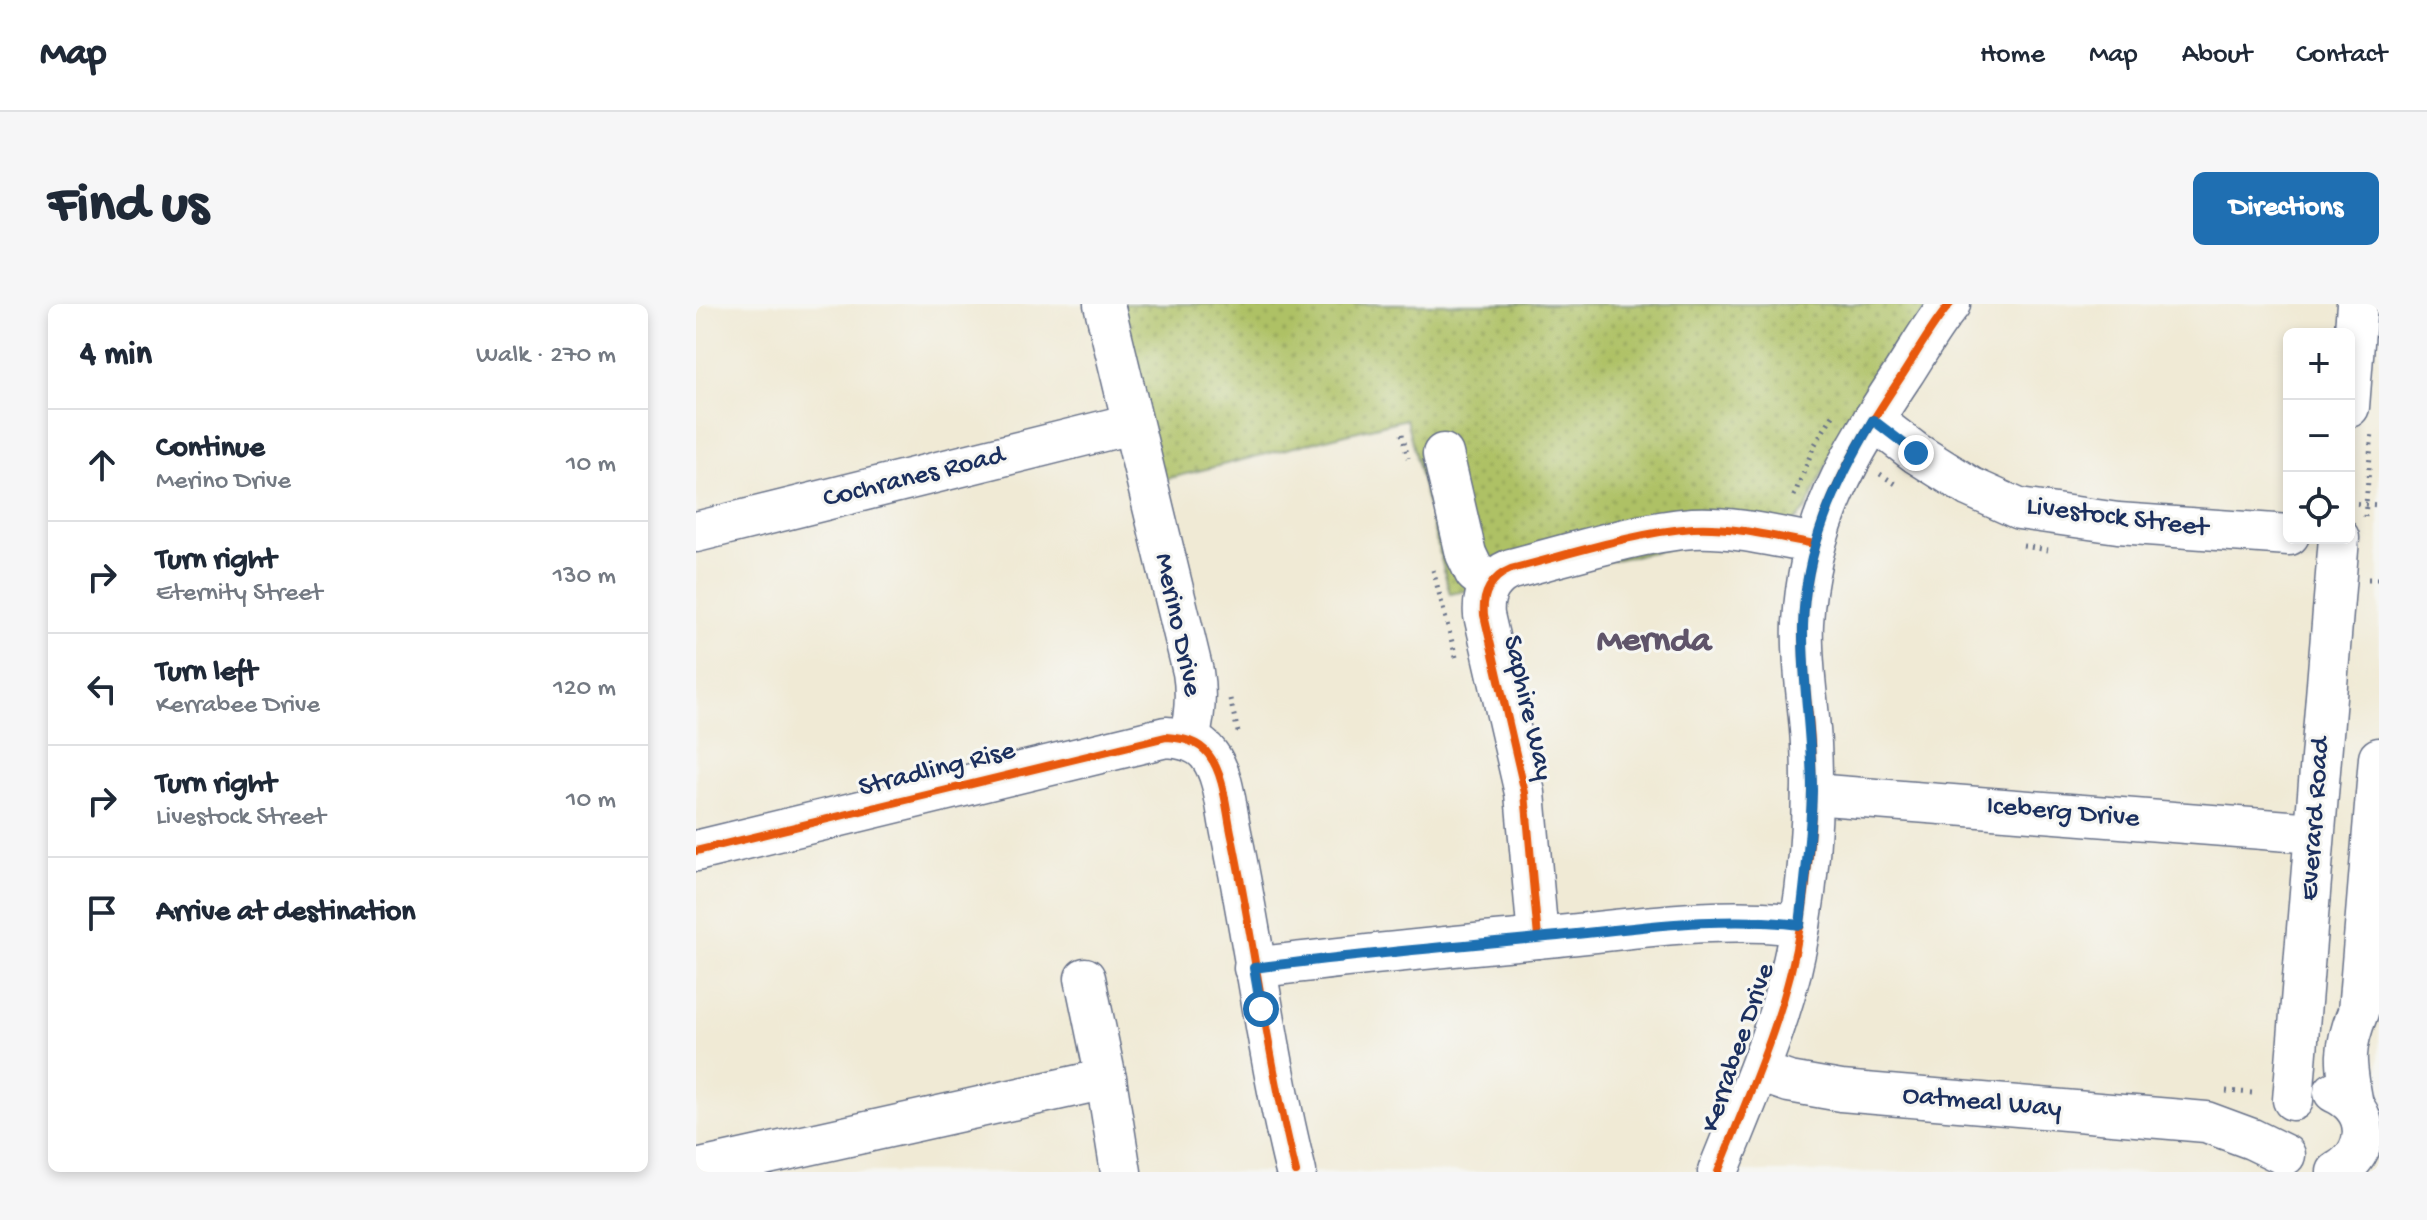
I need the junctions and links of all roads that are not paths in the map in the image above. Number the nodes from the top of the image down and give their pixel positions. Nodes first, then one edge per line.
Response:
1 (1104, 304) edge
2 (1950, 304) edge
3 (2357, 304) edge
4 (2350, 400) edge
5 (1873, 420) junction
6 (1131, 424) junction
7 (1426, 459) road end
8 (696, 532) edge
9 (2283, 535) edge
10 (1815, 544) junction
11 (2337, 544) edge
12 (1490, 585) junction
13 (1189, 740) junction
14 (2379, 758) edge
15 (1812, 794) junction
16 (2314, 833) junction
17 (2376, 837) edge
18 (696, 851) edge
19 (1800, 925) junction
20 (1538, 938) junction
21 (1254, 968) junction
22 (1085, 978) dead end
23 (1760, 1072) junction
24 (1106, 1079) junction
25 (2291, 1103) junction
26 (2364, 1113) edge
27 (2206, 1122) junction
28 (837, 1155) edge
29 (2353, 1164) edge
30 (2293, 1165) edge
31 (696, 1170) edge
32 (1121, 1172) edge
33 (1296, 1172) edge
34 (1718, 1172) edge

1 - 6 street, Merino Drive
2 - 5 street, Kerrabee Drive
3 - 4 street
5 - 9 street, Livestock Street
5 - 10 street, Kerrabee Drive
6 - 8 street, Cochranes Road
6 - 13 street, Merino Drive
7 - 12 street
10 - 12 street
10 - 15 street, Kerrabee Drive
11 - 16 street, Everard Road
12 - 20 street, Saphire Way
13 - 18 street, Stradling Rise
13 - 21 street
14 - 17 street, Everard Road
15 - 16 street, Iceberg Drive
15 - 19 street, Kerrabee Drive
16 - 25 street, Everard Road
17 - 26 street, Everard Road
19 - 20 street
19 - 23 street, Kerrabee Drive
20 - 21 street
21 - 33 street
22 - 24 street
23 - 27 street, Oatmeal Way
23 - 34 street, Kerrabee Drive
24 - 28 street
24 - 32 street
25 - 26 street, Oatmeal Way
25 - 27 street, Oatmeal Way
25 - 30 street, Everard Road
26 - 29 street, Everard Road
27 - 30 street, Oatmeal Way
28 - 31 street

